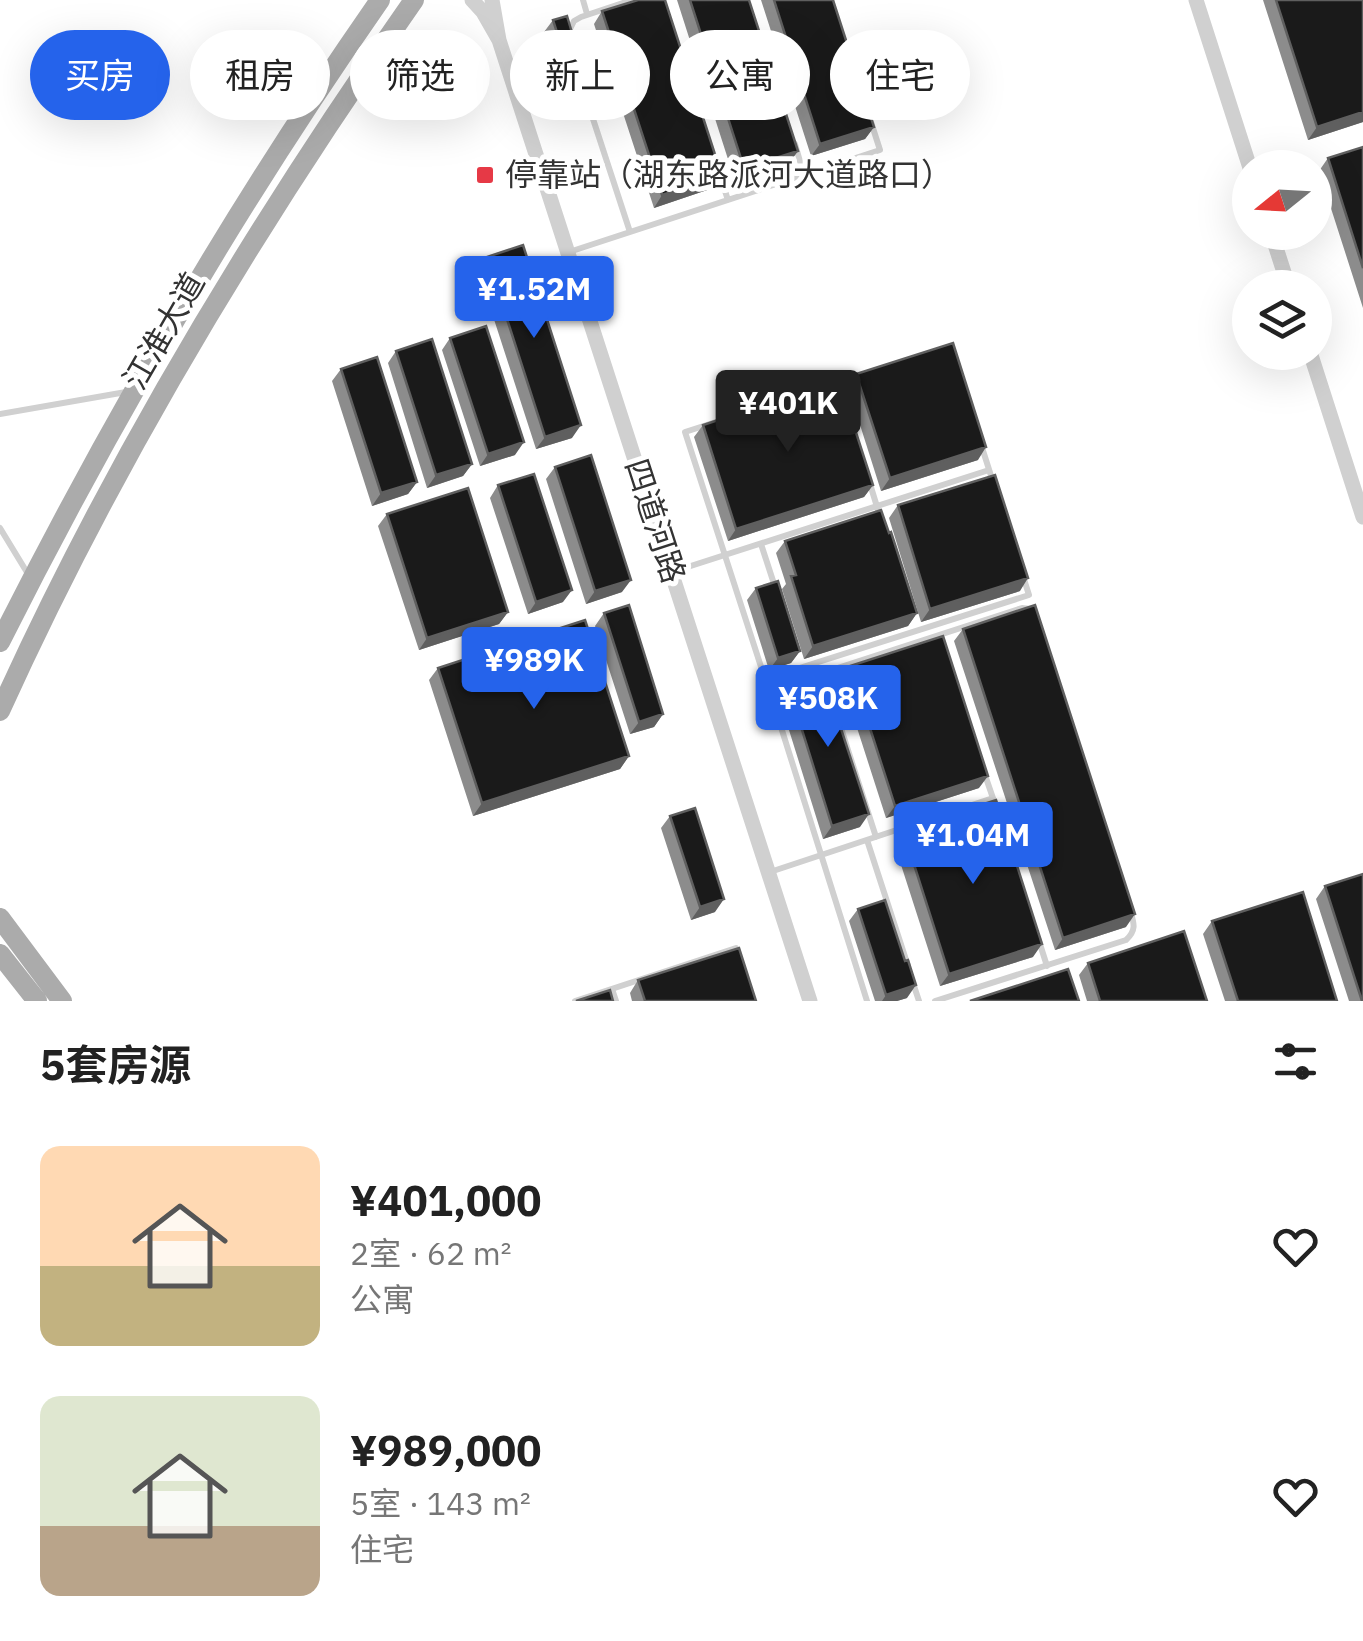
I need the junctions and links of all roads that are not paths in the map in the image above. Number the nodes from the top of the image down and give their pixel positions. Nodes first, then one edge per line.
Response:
1 (380, 0) edge
2 (472, 0) edge
3 (492, 0) edge
4 (583, 0) edge
5 (632, 0) edge
6 (1196, 0) edge
7 (414, 1) edge
8 (588, 14) junction
9 (570, 30) edge
10 (499, 40) junction
11 (593, 120) edge
12 (870, 120) edge
13 (793, 140) edge
14 (1244, 150) edge
15 (716, 164) edge
16 (804, 175) junction
17 (728, 200) junction
18 (630, 232) junction
19 (568, 252) junction
20 (1316, 370) edge
21 (837, 383) junction
22 (132, 391) junction
23 (843, 401) edge
24 (0, 414) edge
25 (989, 470) junction
26 (866, 471) edge
27 (877, 506) junction
28 (1363, 517) edge
29 (882, 524) edge
30 (0, 528) edge
31 (761, 544) junction
32 (725, 555) junction
33 (672, 572) junction
34 (31, 580) junction
35 (778, 597) edge
36 (911, 613) edge
37 (1035, 616) edge
38 (917, 631) junction
39 (0, 642) edge
40 (795, 650) edge
41 (800, 668) junction
42 (823, 673) junction
43 (0, 712) edge
44 (981, 762) edge
45 (993, 798) junction
46 (999, 817) edge
47 (876, 837) junction
48 (867, 840) junction
49 (820, 855) junction
50 (768, 872) junction
51 (1129, 907) edge
52 (0, 918) edge
53 (1035, 928) edge
54 (0, 954) edge
55 (742, 966) edge
56 (1047, 966) junction
57 (612, 989) junction
58 (37, 1001) edge
59 (62, 1001) edge
60 (575, 1001) edge
61 (616, 1001) edge
62 (810, 1001) edge
63 (867, 1001) edge
64 (919, 1001) edge
65 (936, 1001) edge

1 - 22 main road, 江淮大道
2 - 10 street
3 - 10 street
4 - 8 lane
5 - 8 lane
6 - 14 street
7 - 43 main road, 江淮大道
8 - 9 lane
10 - 19 street, 四道河路
11 - 18 lane
12 - 16 lane
13 - 16 lane
15 - 17 lane
16 - 17 lane
17 - 18 lane
18 - 19 lane
19 - 33 street, 四道河路
20 - 28 street
21 - 23 lane
21 - 25 lane
21 - 32 lane
22 - 24 lane
22 - 34 main road, 江淮大道
25 - 27 lane
25 - 38 lane
26 - 27 lane
27 - 29 lane
27 - 31 lane
30 - 34 lane
31 - 32 lane
31 - 35 lane
32 - 33 lane
32 - 41 lane
33 - 50 street, 四道河路
34 - 39 main road, 江淮大道
36 - 38 lane
37 - 42 lane
38 - 41 lane
40 - 41 lane
42 - 47 lane
42 - 49 lane
44 - 45 lane
45 - 46 lane
45 - 47 lane
47 - 48 lane
48 - 49 lane
48 - 64 lane
49 - 50 lane
49 - 63 lane
50 - 62 street, 四道河路
51 - 56 lane
52 - 59 main road
53 - 56 lane
54 - 58 main road
55 - 57 lane
56 - 65 lane
57 - 60 lane
57 - 61 lane

